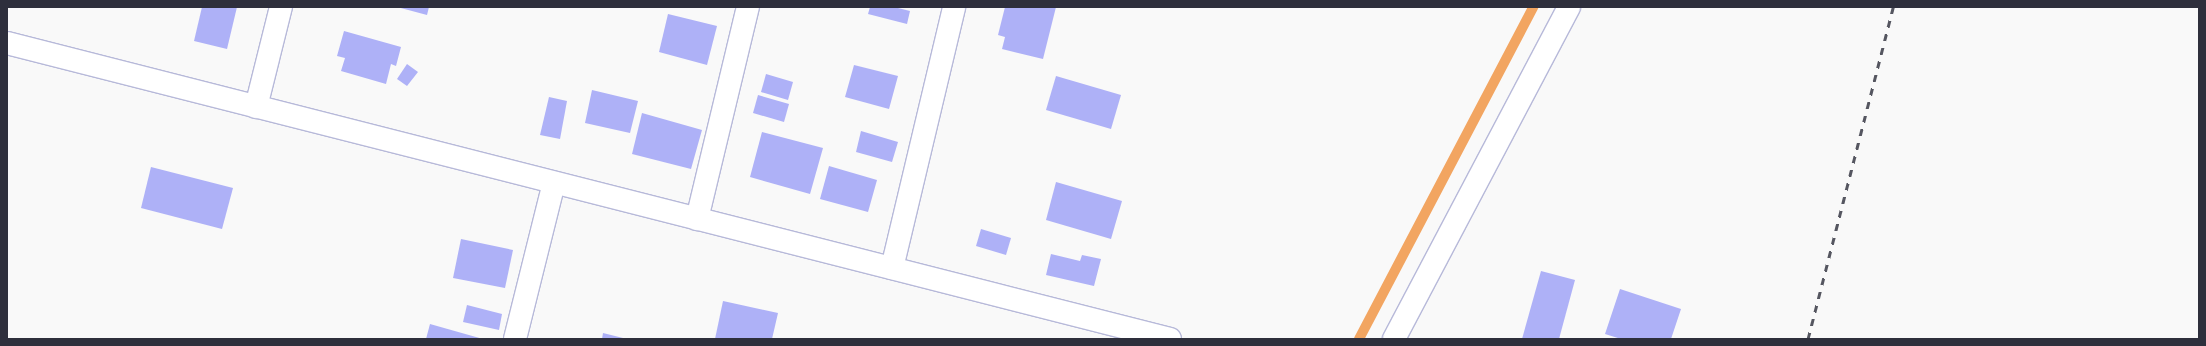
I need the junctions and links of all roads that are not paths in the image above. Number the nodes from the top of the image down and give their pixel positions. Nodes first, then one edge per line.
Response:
1 (281, 7) edge
2 (748, 7) edge
3 (954, 7) edge
4 (1569, 7) edge
5 (7, 43) edge
6 (256, 107) junction
7 (554, 183) junction
8 (697, 219) junction
9 (892, 268) junction
10 (515, 339) edge
11 (1170, 339) edge
12 (1394, 339) edge

1 - 6 street
2 - 8 street
3 - 9 street
4 - 12 street
5 - 6 street
6 - 7 street
7 - 8 street
7 - 10 street
8 - 9 street
9 - 11 street

